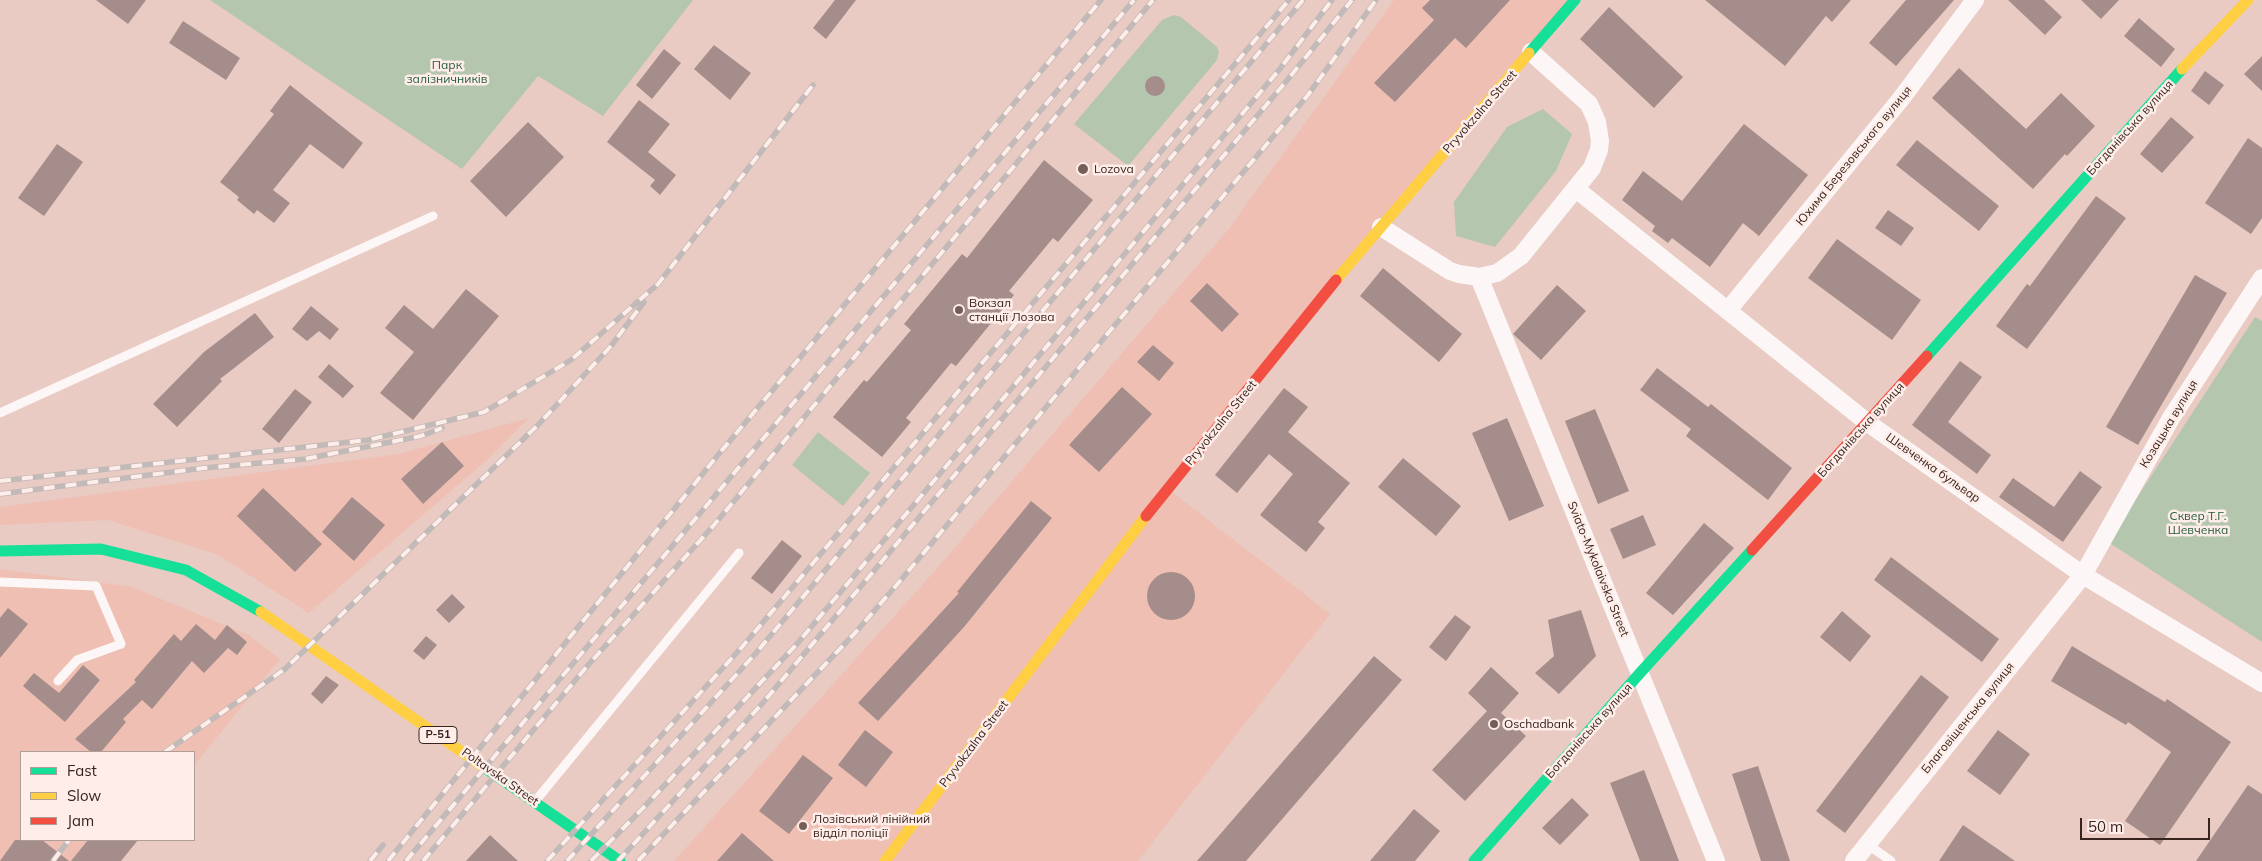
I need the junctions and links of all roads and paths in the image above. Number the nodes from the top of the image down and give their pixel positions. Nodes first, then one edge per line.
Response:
1 (1576, 0) edge
2 (1975, 0) edge
3 (2248, 0) edge
4 (1531, 52) junction
5 (1576, 189) junction
6 (432, 216) dead end
7 (1381, 227) junction
8 (1478, 277) junction
9 (2262, 278) edge
10 (1729, 310) junction
11 (0, 414) edge
12 (1868, 422) junction
13 (0, 551) edge
14 (739, 553) dead end
15 (2083, 575) junction
16 (0, 582) edge
17 (1640, 674) junction
18 (58, 681) dead end
19 (2262, 683) edge
20 (536, 802) junction
21 (1868, 844) junction
22 (620, 861) edge
23 (885, 861) edge
24 (1474, 861) edge
25 (1716, 861) edge
26 (1854, 861) edge
27 (1891, 861) edge

1 - 4 street, Pryvokzalna Street
2 - 10 street, Юхима Березовського вулиця
3 - 12 street, Богданівська вулиця
4 - 5 street
4 - 7 street, Pryvokzalna Street
5 - 8 street
5 - 10 street, Шевченка бульвар
6 - 11 lane
7 - 8 street
7 - 23 street, Pryvokzalna Street
8 - 17 street, Sviato-Mykolaivska Street
9 - 15 street, Козацька вулиця
10 - 12 street, Шевченка бульвар
12 - 15 street, Шевченка бульвар
12 - 17 street, Богданівська вулиця
13 - 20 street, Poltavska Street / Р-51
14 - 20 lane
15 - 19 street, Шевченка бульвар
15 - 21 street, Благовіщенська вулиця
16 - 18 lane
17 - 24 street, Богданівська вулиця
17 - 25 street, Sviato-Mykolaivska Street
20 - 22 street, Poltavska Street / Р-51
21 - 26 street, Благовіщенська вулиця
21 - 27 lane

